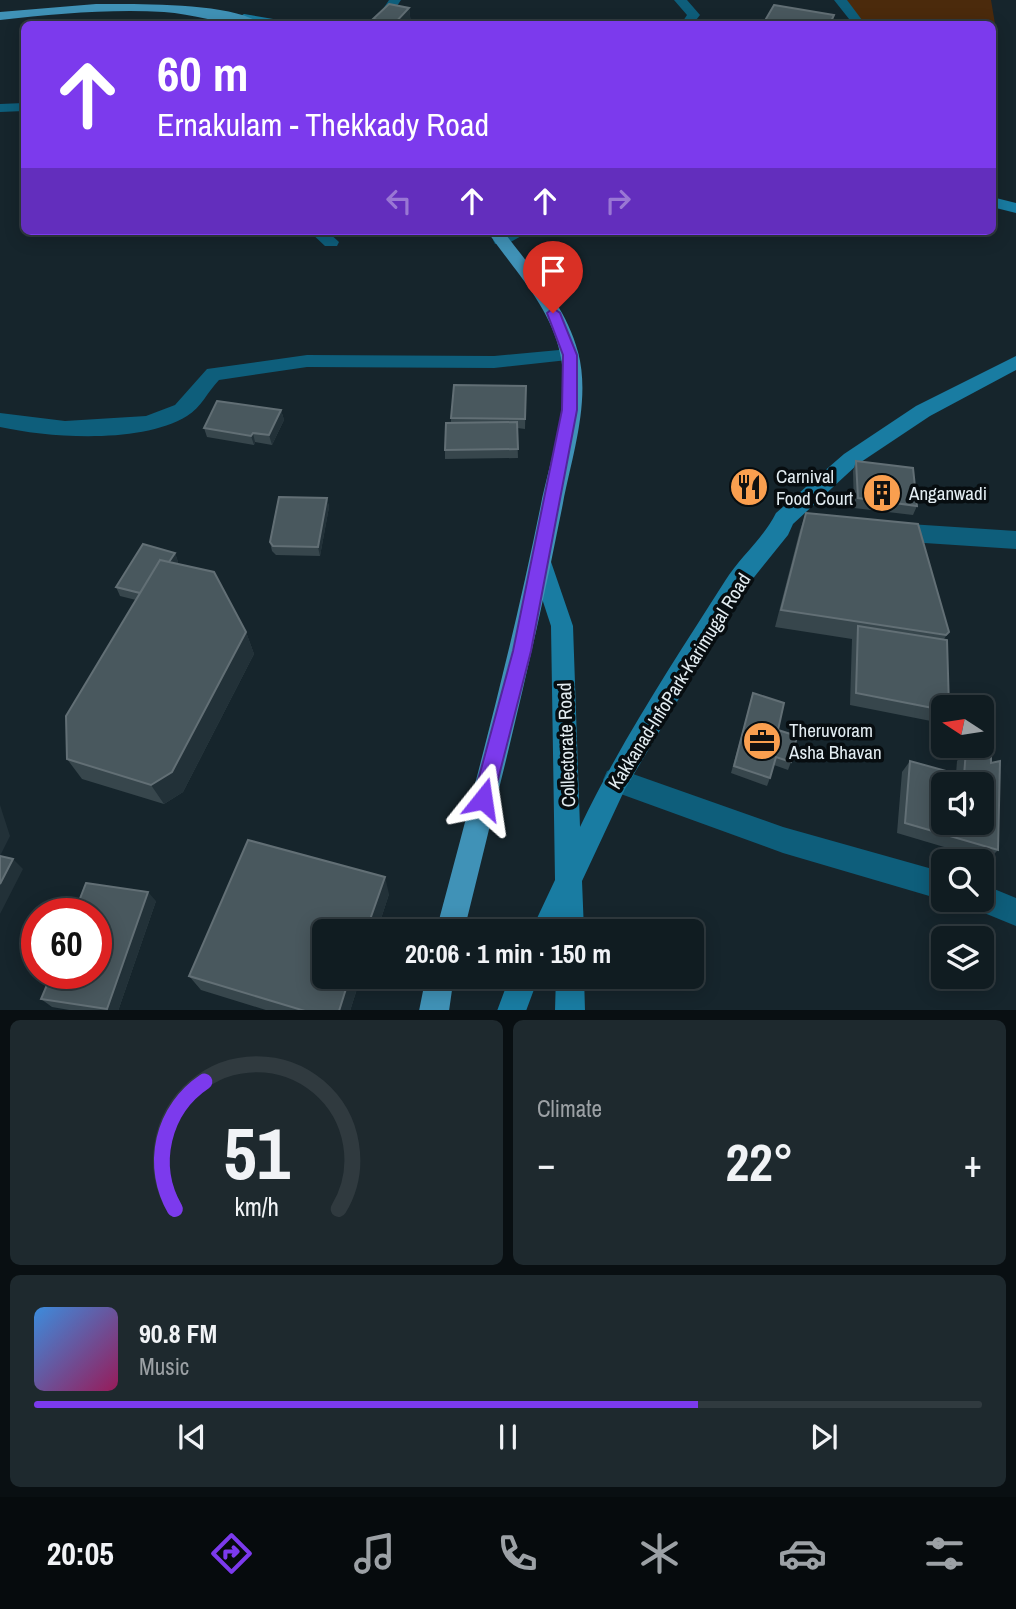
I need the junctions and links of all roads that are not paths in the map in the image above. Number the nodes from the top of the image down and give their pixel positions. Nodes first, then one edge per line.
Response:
1 (395, 0) edge
2 (680, 0) edge
3 (840, 0) edge
4 (113, 2) edge
5 (0, 16) edge
6 (249, 21) edge
7 (381, 21) edge
8 (689, 21) edge
9 (857, 21) edge
10 (21, 107) edge
11 (0, 108) edge
12 (996, 203) edge
13 (1016, 208) edge
14 (322, 235) edge
15 (498, 235) edge
16 (331, 242) dead end
17 (570, 355) junction
18 (1016, 362) edge
19 (0, 420) edge
20 (784, 519) junction
21 (811, 522) edge
22 (880, 531) edge
23 (1016, 540) edge
24 (541, 562) junction
25 (616, 780) junction
26 (569, 874) junction
27 (931, 883) edge
28 (994, 903) edge
29 (1016, 912) edge
30 (453, 919) edge
31 (550, 919) edge
32 (570, 919) edge
33 (438, 989) edge
34 (519, 989) edge
35 (570, 989) edge
36 (434, 1010) edge
37 (510, 1010) edge
38 (570, 1010) edge

1 - 7 street
2 - 8 street
3 - 9 street
4 - 5 main road
4 - 6 main road
10 - 11 street
12 - 13 main road
14 - 16 street
15 - 17 main road
17 - 19 street
17 - 24 main road
18 - 20 main road, Kakkanad-InfoPark-Karimugal Road
20 - 21 street
20 - 25 main road, Kakkanad-InfoPark-Karimugal Road
22 - 23 street
24 - 26 main road, Collectorate Road
24 - 30 main road
25 - 26 main road, Kakkanad-InfoPark-Karimugal Road
25 - 27 street
26 - 31 main road, Kakkanad-InfoPark-Karimugal Road
26 - 32 main road, Collectorate Road
28 - 29 street
33 - 36 main road
34 - 37 main road
35 - 38 main road

